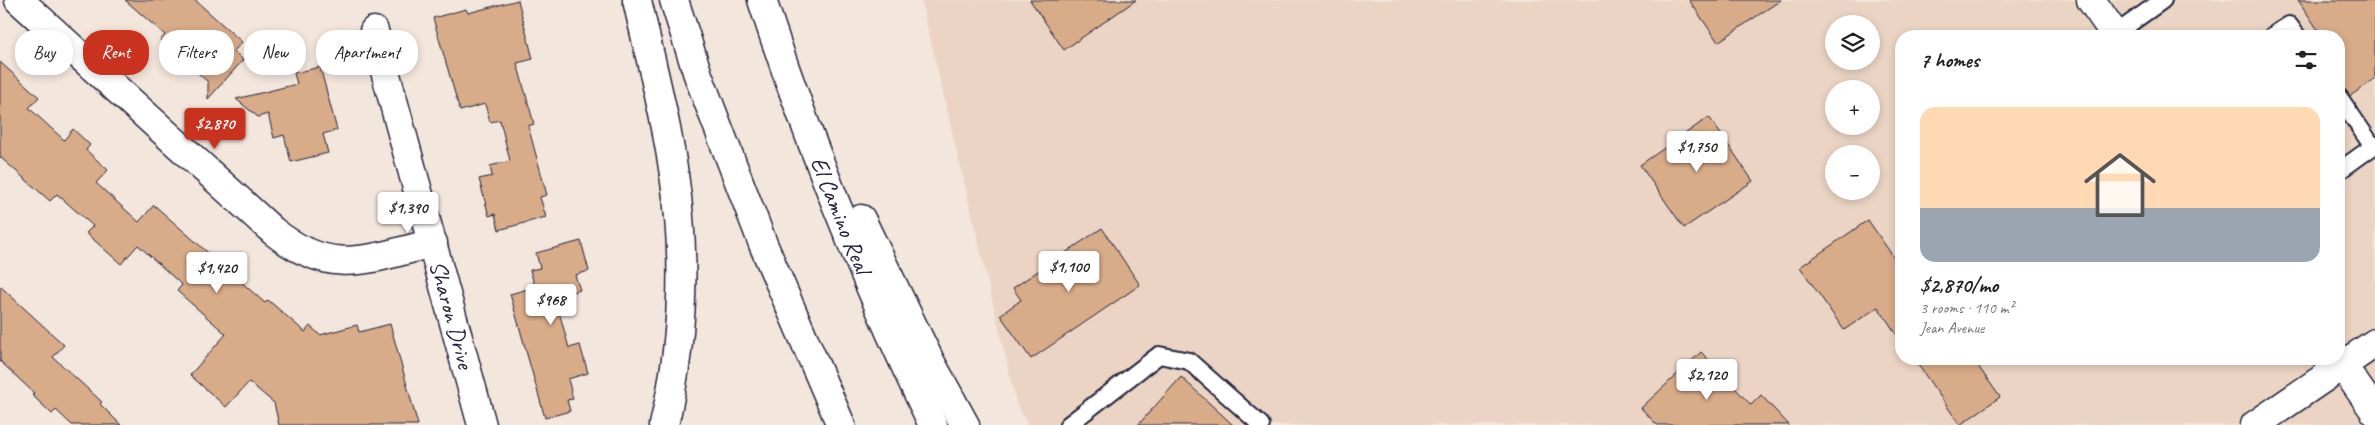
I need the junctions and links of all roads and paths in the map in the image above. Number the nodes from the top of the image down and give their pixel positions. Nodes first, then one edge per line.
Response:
1 (19, 0) edge
2 (638, 0) edge
3 (674, 0) edge
4 (762, 0) edge
5 (2091, 0) edge
6 (2163, 0) edge
7 (2112, 30) edge
8 (2123, 30) edge
9 (2280, 30) edge
10 (2293, 30) edge
11 (778, 47) junction
12 (386, 75) edge
13 (2345, 105) edge
14 (2374, 146) edge
15 (2345, 167) edge
16 (432, 242) junction
17 (2375, 343) edge
18 (2345, 359) edge
19 (2336, 365) edge
20 (2342, 365) edge
21 (2375, 412) edge
22 (482, 425) edge
23 (664, 425) edge
24 (841, 425) edge
25 (933, 425) edge
26 (965, 425) edge
27 (1068, 425) edge
28 (1260, 425) edge
29 (2255, 425) edge

1 - 16 main road
2 - 23 main road
3 - 24 main road
4 - 11 main road, El Camino Real
5 - 7 main road
6 - 8 lane
9 - 10 lane
11 - 25 main road, El Camino Real
11 - 26 main road
12 - 16 main road, Sharon Drive
13 - 14 lane
14 - 15 lane
16 - 22 main road, Sharon Drive
17 - 18 main road
19 - 29 main road
20 - 21 main road
27 - 28 lane

